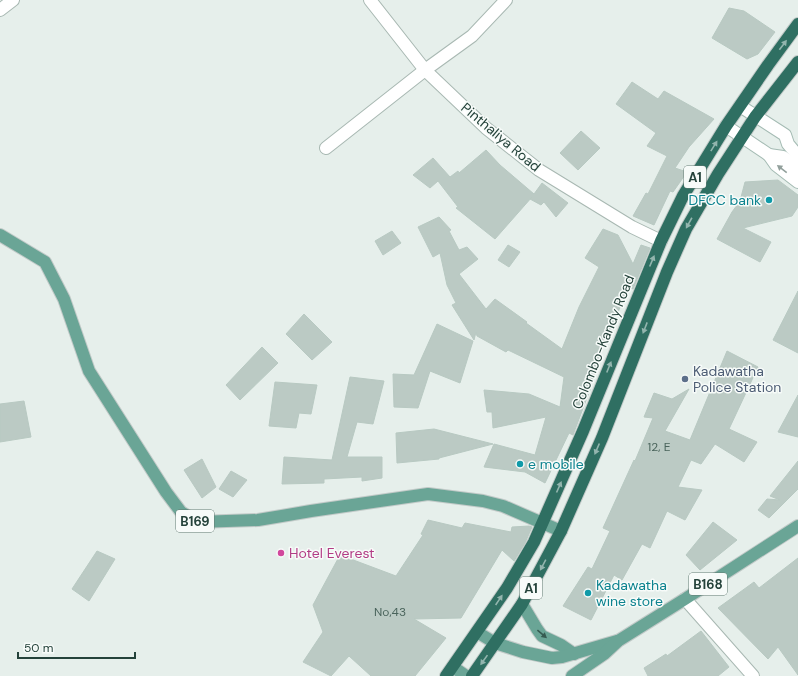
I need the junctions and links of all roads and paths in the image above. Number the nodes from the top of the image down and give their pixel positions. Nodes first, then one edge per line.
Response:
1 (13, 0) edge
2 (370, 0) edge
3 (506, 0) edge
4 (1, 7) edge
5 (798, 24) edge
6 (798, 62) edge
7 (425, 70) junction
8 (740, 106) junction
9 (755, 117) junction
10 (726, 126) junction
11 (743, 136) junction
12 (785, 136) junction
13 (798, 143) edge
14 (326, 148) dead end
15 (769, 155) junction
16 (798, 156) edge
17 (798, 169) edge
18 (798, 182) edge
19 (0, 235) edge
20 (661, 241) junction
21 (543, 522) junction
22 (798, 526) edge
23 (561, 531) junction
24 (685, 599) junction
25 (522, 604) junction
26 (477, 632) junction
27 (618, 641) junction
28 (495, 643) junction
29 (574, 654) junction
30 (449, 672) edge
31 (466, 676) edge
32 (472, 676) edge
33 (572, 676) edge
34 (753, 676) edge

1 - 4 street
2 - 7 street, Pinthaliya Road
3 - 7 street
8 -> 5 highway, Colombo-Kandy Road / A1
6 - 9 highway, A1
7 - 14 street
7 - 20 street, Pinthaliya Road
8 - 9 street
8 - 10 highway, Colombo-Kandy Road / A1
9 - 11 highway, A1
9 - 12 street
10 - 11 street
20 -> 10 highway, Colombo-Kandy Road / A1
11 - 15 street
11 -> 23 highway, A1
12 - 13 street
12 - 16 street
15 - 17 street
18 -> 15 street
19 - 21 main road, B169
21 -> 20 highway, Colombo-Kandy Road / A1
21 - 23 main road
26 -> 21 highway, Colombo-Kandy Road / A1
22 - 24 main road, B168
23 -> 25 highway, A1
24 - 27 main road, B168
24 - 34 street
25 - 28 highway, A1
25 -> 29 main road
26 - 28 main road
26 - 30 highway, Colombo-Kandy Road / A1
27 - 29 main road, B168
27 - 33 main road, B168
28 - 29 main road, B168
28 -> 32 highway, A1
30 - 31 main road

